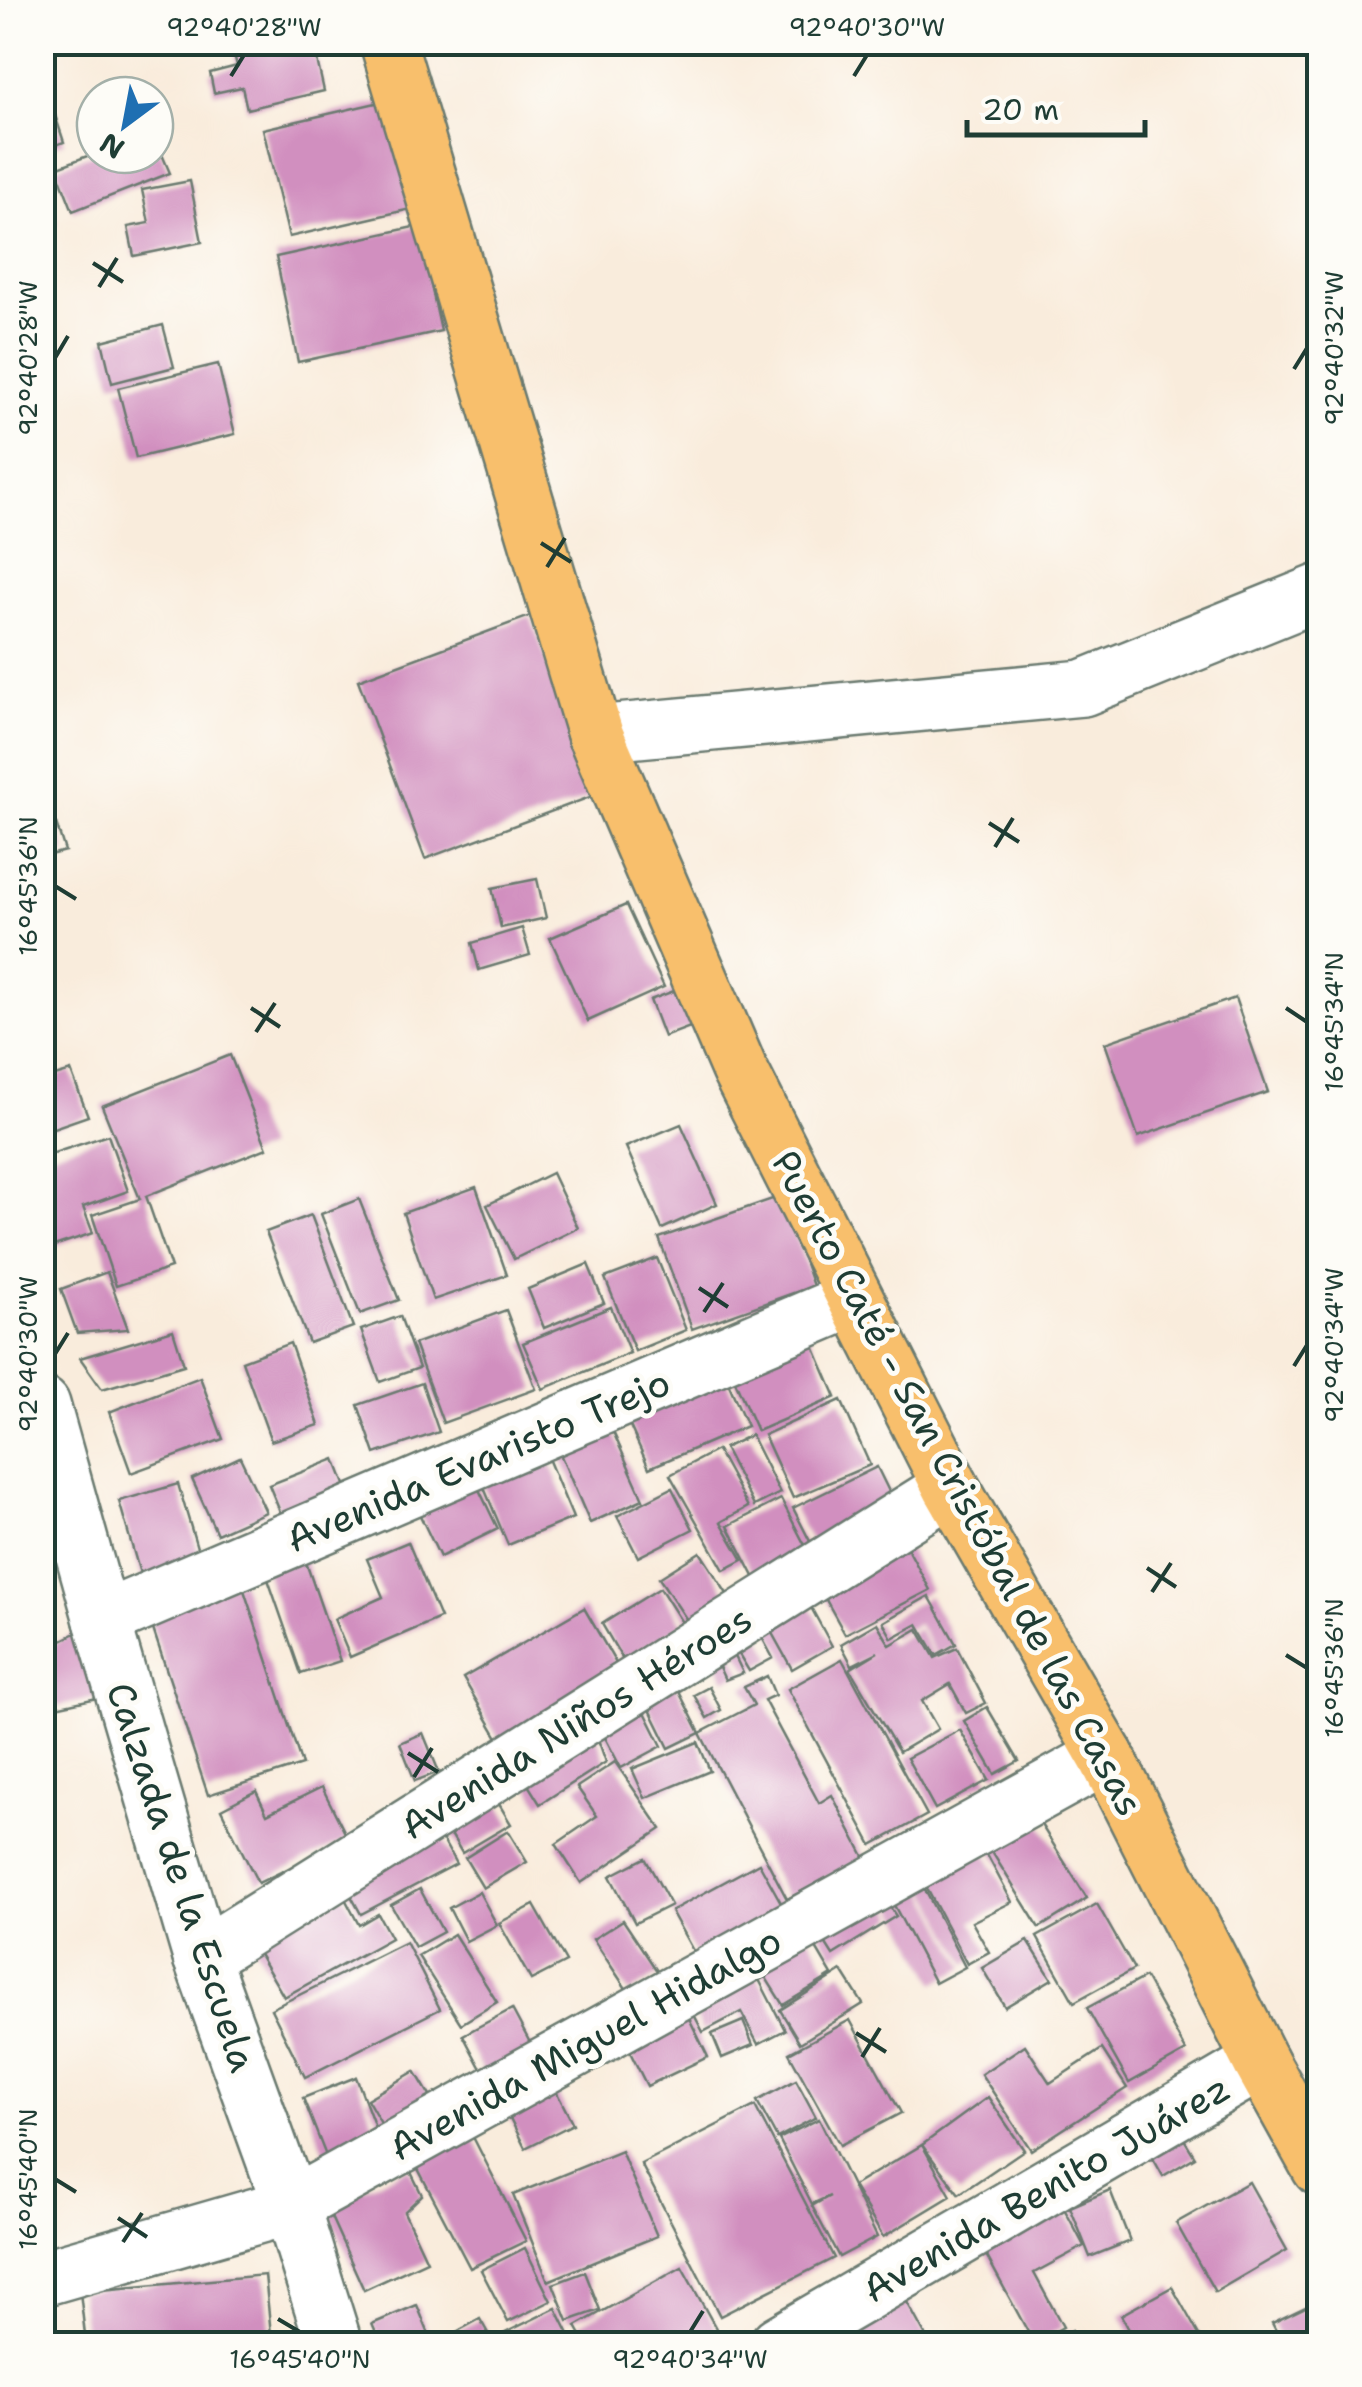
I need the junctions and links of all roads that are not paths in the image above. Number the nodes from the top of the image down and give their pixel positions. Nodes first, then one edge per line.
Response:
1 (388, 42) edge
2 (1320, 592) edge
3 (595, 734) junction
4 (854, 1299) junction
5 (42, 1405) edge
6 (951, 1487) junction
7 (102, 1620) junction
8 (1106, 1756) junction
9 (201, 1957) junction
10 (1261, 2062) junction
11 (1320, 2168) edge
12 (291, 2206) junction
13 (42, 2278) edge
14 (334, 2344) edge
15 (778, 2344) edge

1 - 3 main road, Puerto Caté - San Cristóbal de las Casas
2 - 3 street
3 - 4 main road, Puerto Caté - San Cristóbal de las Casas
4 - 6 main road, Puerto Caté - San Cristóbal de las Casas
4 - 7 street, Avenida Evaristo Trejo
5 - 7 street, Calzada de la Escuela
6 - 8 main road, Puerto Caté - San Cristóbal de las Casas
6 - 9 street, Avenida Niños Héroes
7 - 9 street, Calzada de la Escuela
8 - 10 main road, Puerto Caté - San Cristóbal de las Casas
8 - 12 street, Avenida Miguel Hidalgo
9 - 12 street, Calzada de la Escuela
10 - 11 main road, Puerto Caté - San Cristóbal de las Casas
10 - 15 street, Avenida Benito Juárez
12 - 13 street, Avenida Miguel Hidalgo
12 - 14 street, Calzada de la Escuela

